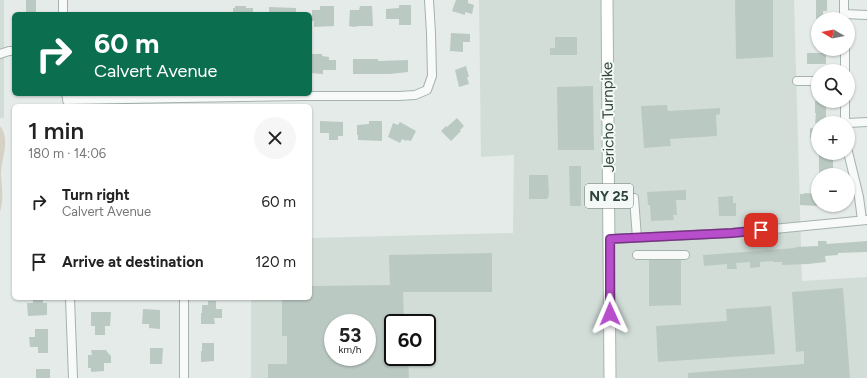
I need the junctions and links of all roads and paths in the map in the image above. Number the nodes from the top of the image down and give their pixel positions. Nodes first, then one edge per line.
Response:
1 (63, 0) edge
2 (429, 0) edge
3 (607, 0) edge
4 (844, 0) edge
5 (63, 12) edge
6 (844, 12) edge
7 (867, 14) edge
8 (855, 16) edge
9 (12, 51) edge
10 (0, 54) edge
11 (797, 81) dead end
12 (811, 81) edge
13 (67, 100) edge
14 (867, 122) edge
15 (855, 123) edge
16 (850, 160) edge
17 (634, 198) dead end
18 (865, 220) edge
19 (637, 238) junction
20 (610, 239) junction
21 (637, 255) dead end
22 (685, 255) dead end
23 (70, 300) edge
24 (184, 300) edge
25 (72, 378) edge
26 (184, 378) edge
27 (610, 378) edge

1 - 5 street
2 - 13 street
3 - 20 main road, Jericho Turnpike / NY 25
4 - 6 street
7 - 8 street
9 - 10 street
11 - 12 street
14 - 15 street
16 - 18 street
17 - 19 street
18 - 19 street
19 - 20 street
20 - 27 main road, Jericho Turnpike / NY 25
21 - 22 street
23 - 25 street
24 - 26 street

